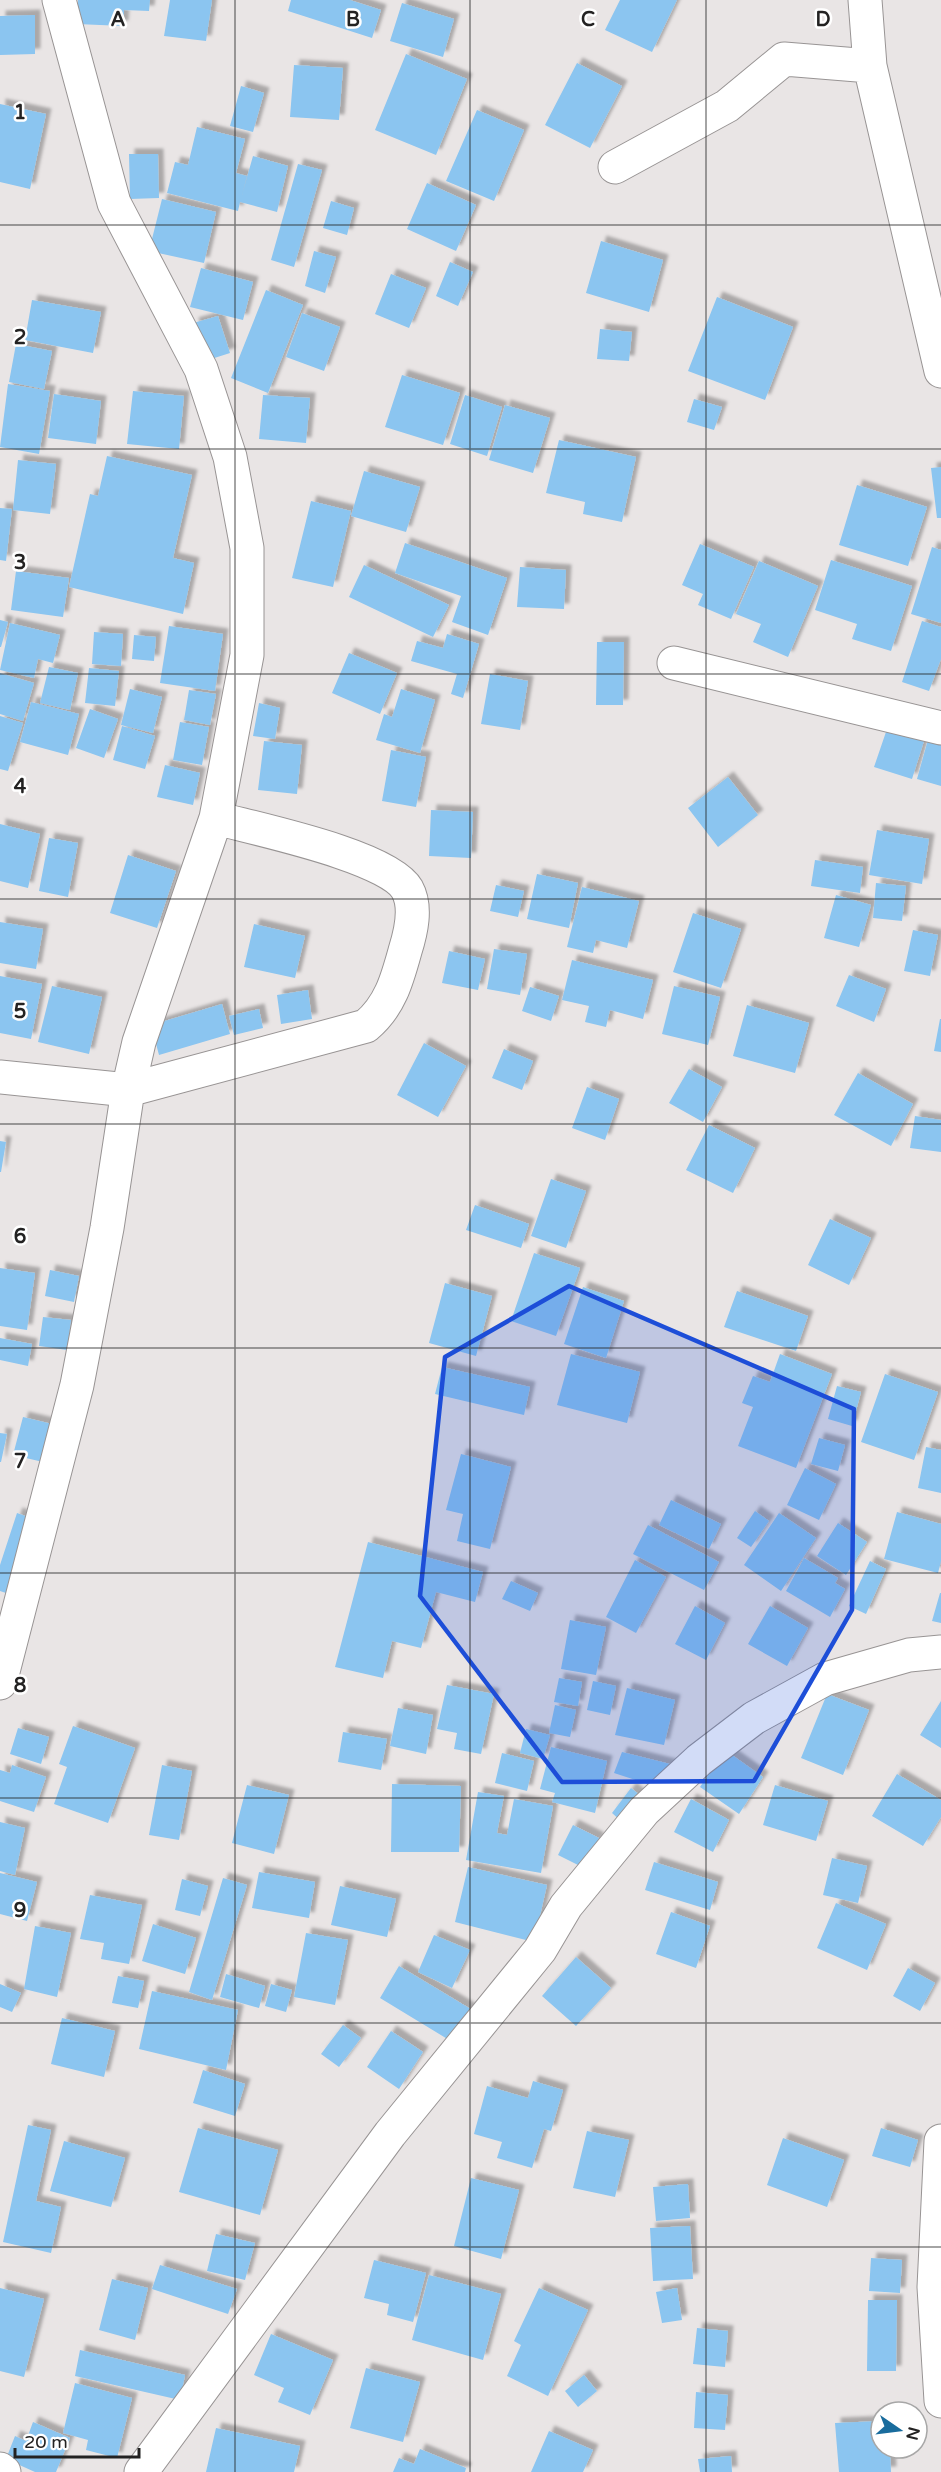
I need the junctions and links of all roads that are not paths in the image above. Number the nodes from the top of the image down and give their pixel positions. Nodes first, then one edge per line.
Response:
1 (59, 0) edge
2 (865, 0) edge
3 (870, 66) junction
4 (615, 167) dead end
5 (941, 370) edge
6 (674, 663) dead end
7 (941, 728) edge
8 (216, 818) junction
9 (0, 1077) edge
10 (128, 1090) junction
11 (941, 1652) edge
12 (0, 1683) edge
13 (941, 2141) edge
14 (941, 2401) edge
15 (0, 2469) edge
16 (4, 2472) edge
17 (141, 2472) edge

1 - 8 street
2 - 3 street
3 - 4 street
3 - 5 street
6 - 7 street
8 - 10 street
8 - 10 street
9 - 10 street
10 - 12 street
11 - 17 street
13 - 14 street
15 - 16 street

